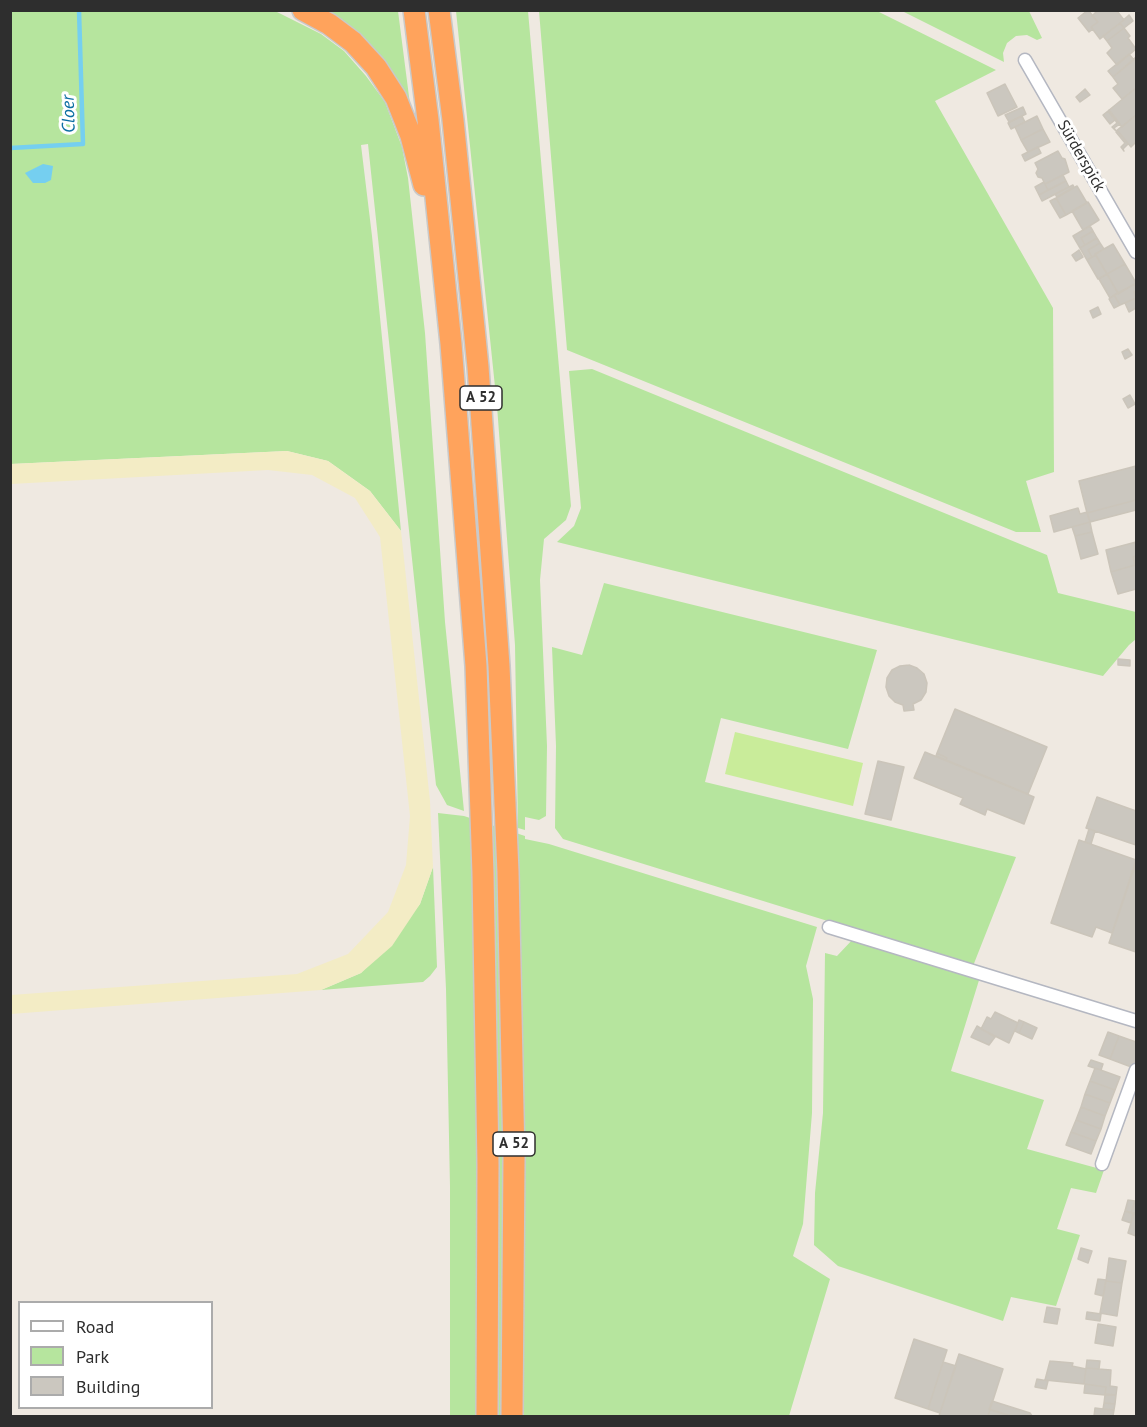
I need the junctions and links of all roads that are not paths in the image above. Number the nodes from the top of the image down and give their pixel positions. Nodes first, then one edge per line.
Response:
1 (303, 10) edge
2 (414, 10) edge
3 (439, 10) edge
4 (1025, 60) dead end
5 (439, 223) junction
6 (1137, 252) edge
7 (829, 927) dead end
8 (1137, 1021) edge
9 (1137, 1070) edge
10 (1102, 1164) dead end
11 (488, 1416) edge
12 (512, 1416) edge

1 - 5 highway
2 - 5 highway, A 52
3 - 12 highway, A 52
4 - 6 street, Sürderspick
5 - 11 highway, A 52
7 - 8 street
9 - 10 street

